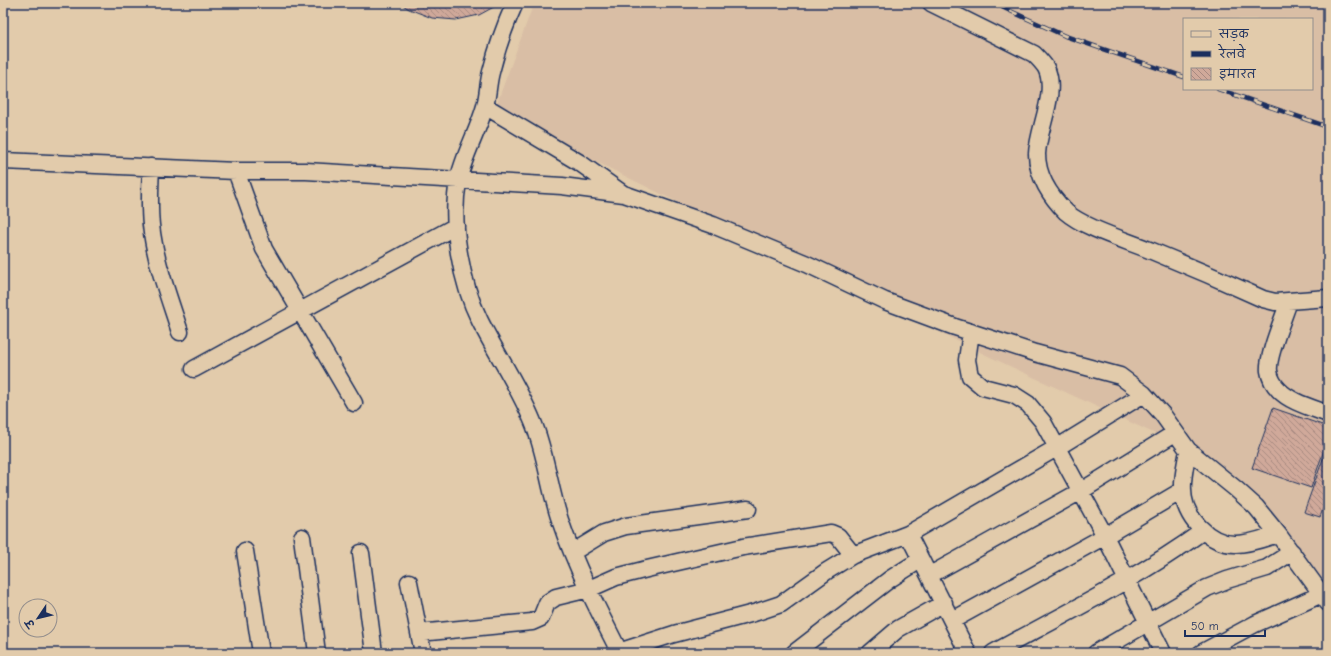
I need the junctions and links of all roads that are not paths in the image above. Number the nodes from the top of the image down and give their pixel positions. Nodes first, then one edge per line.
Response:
1 (515, 3) edge
2 (931, 3) edge
3 (485, 106) junction
4 (3, 162) edge
5 (151, 167) junction
6 (236, 171) junction
7 (458, 180) junction
8 (624, 194) junction
9 (456, 226) junction
10 (1328, 298) edge
11 (1289, 301) junction
12 (301, 310) junction
13 (180, 332) dead end
14 (971, 332) junction
15 (194, 369) dead end
16 (1144, 394) junction
17 (354, 403) dead end
18 (1328, 414) edge
19 (1175, 433) junction
20 (1058, 447) junction
21 (1188, 450) junction
22 (1183, 490) junction
23 (1081, 491) junction
24 (748, 509) dead end
25 (1203, 531) junction
26 (908, 534) junction
27 (1278, 534) junction
28 (1105, 536) junction
29 (302, 537) dead end
30 (245, 551) dead end
31 (572, 552) junction
32 (1292, 552) junction
33 (361, 553) dead end
34 (853, 555) junction
35 (920, 560) junction
36 (930, 575) junction
37 (1126, 580) junction
38 (409, 582) dead end
39 (589, 589) junction
40 (1325, 599) edge
41 (944, 603) junction
42 (953, 620) junction
43 (1149, 623) junction
44 (419, 633) junction
45 (962, 650) edge
46 (262, 653) edge
47 (317, 653) edge
48 (374, 653) edge
49 (423, 653) edge
50 (618, 653) edge
51 (794, 653) edge
52 (870, 653) edge
53 (993, 653) edge
54 (1096, 653) edge
55 (1163, 653) edge
56 (1201, 653) edge

1 - 3 street
2 - 11 street
3 - 7 street
3 - 8 street
4 - 5 street
5 - 6 street
5 - 13 street
6 - 7 street
6 - 12 street
7 - 8 street
7 - 9 street
8 - 14 street
9 - 12 street
9 - 31 street
10 - 11 street
11 - 18 street
12 - 15 street
12 - 17 street
14 - 16 street
14 - 20 street
16 - 19 street
16 - 20 street
19 - 21 street
19 - 23 street
20 - 23 street
20 - 26 street
21 - 22 street
21 - 27 street
22 - 25 street
22 - 28 street
23 - 28 street
23 - 36 street
24 - 31 street
25 - 27 street
25 - 37 street
26 - 34 street
26 - 35 street
27 - 32 street
28 - 37 street
28 - 42 street
29 - 47 street
30 - 46 street
31 - 39 street
32 - 40 street
32 - 43 street
33 - 48 street
34 - 39 street
34 - 50 street
35 - 36 street
35 - 51 street
36 - 41 street
37 - 43 street
37 - 53 street
38 - 44 street
39 - 44 street
39 - 50 street
40 - 56 street
41 - 42 street
41 - 52 street
42 - 45 street
43 - 54 street
43 - 55 street
44 - 49 street

